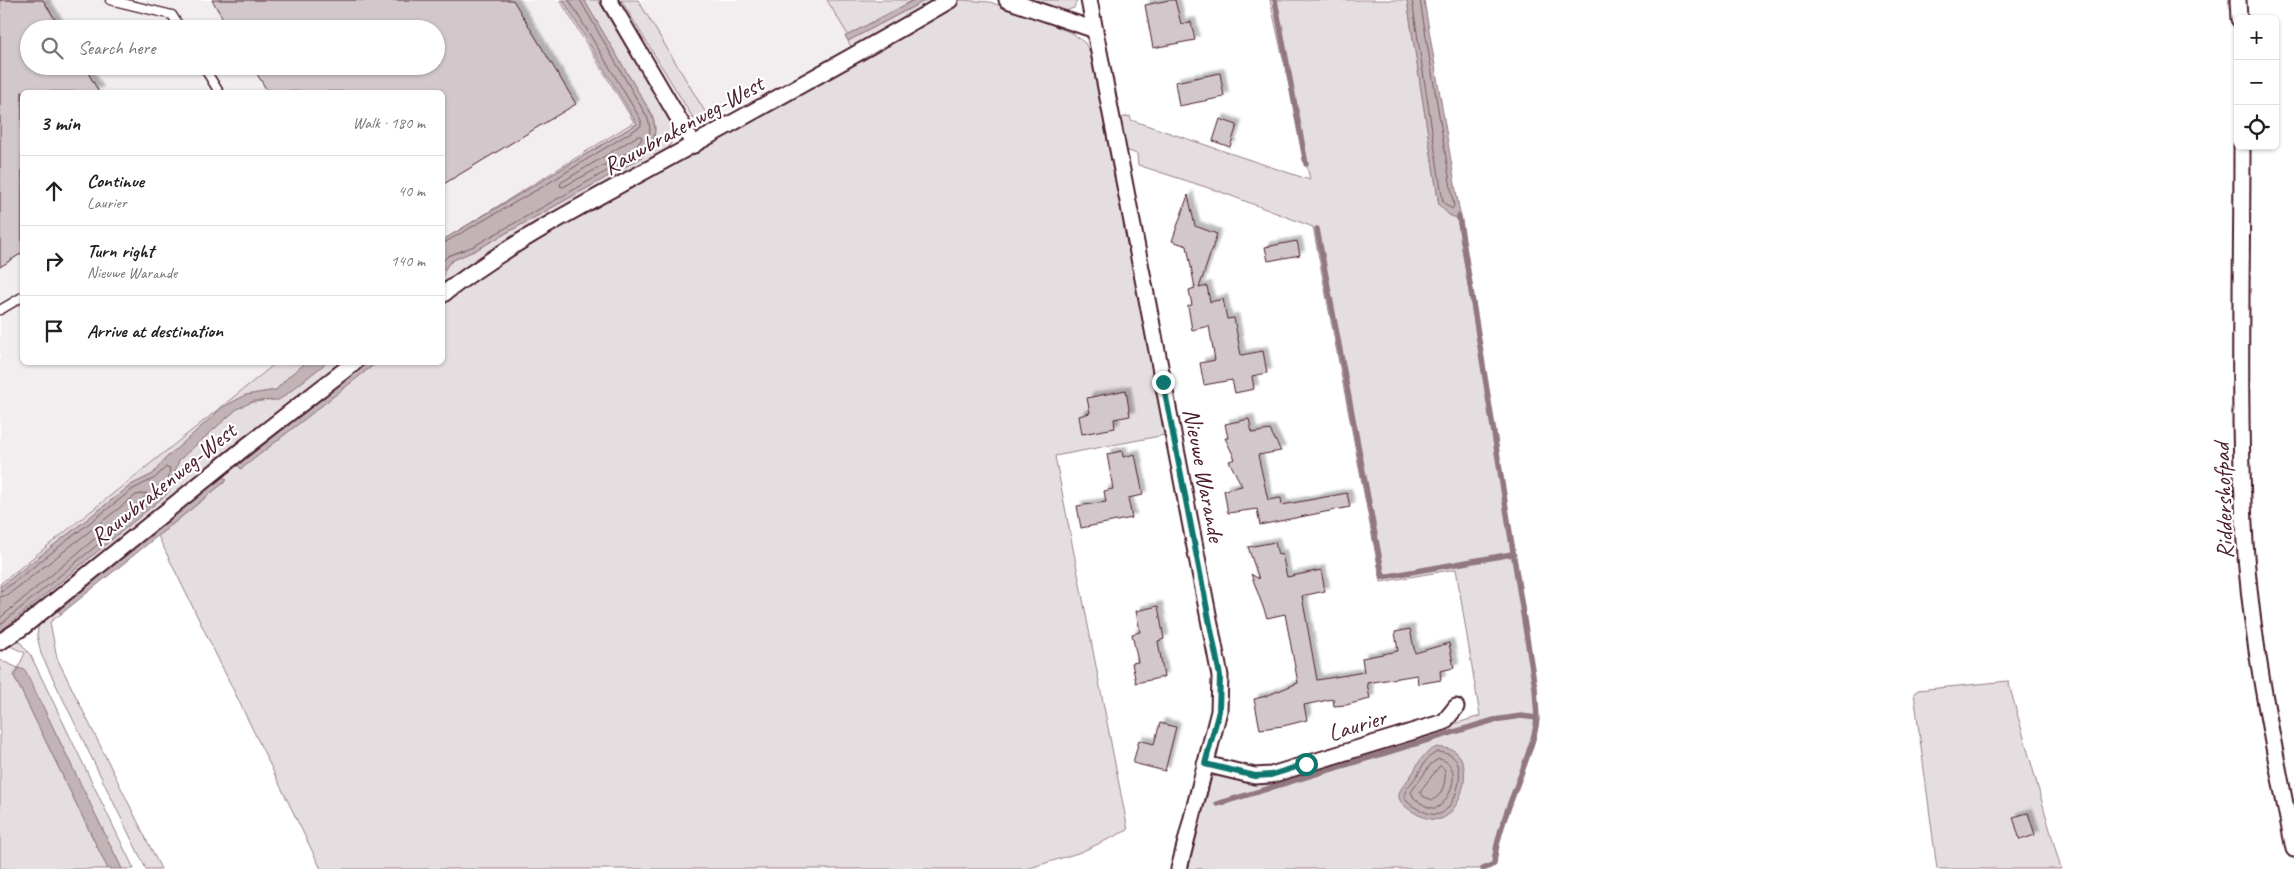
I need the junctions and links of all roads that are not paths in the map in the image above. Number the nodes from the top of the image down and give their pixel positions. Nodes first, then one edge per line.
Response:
1 (110, 0) edge
2 (609, 0) edge
3 (950, 0) edge
4 (1007, 0) edge
5 (1089, 0) edge
6 (2238, 0) edge
7 (2239, 15) edge
8 (175, 20) edge
9 (1095, 30) junction
10 (209, 75) edge
11 (218, 90) edge
12 (694, 145) junction
13 (2242, 150) edge
14 (445, 293) edge
15 (20, 298) edge
16 (0, 310) edge
17 (351, 365) edge
18 (0, 642) edge
19 (1456, 707) dead end
20 (1205, 764) junction
21 (2294, 849) edge
22 (1179, 869) edge

1 - 8 lane
2 - 12 street
3 - 12 street, Rauwbrakenweg-West
4 - 9 street
5 - 9 street, Nieuwe Warande
6 - 7 street
9 - 20 street, Nieuwe Warande
10 - 11 lane
12 - 14 street, Rauwbrakenweg-West
13 - 21 street, Riddershofpad
15 - 16 lane
17 - 18 street, Rauwbrakenweg-West
19 - 20 street, Laurier
20 - 22 street, Nieuwe Warande

